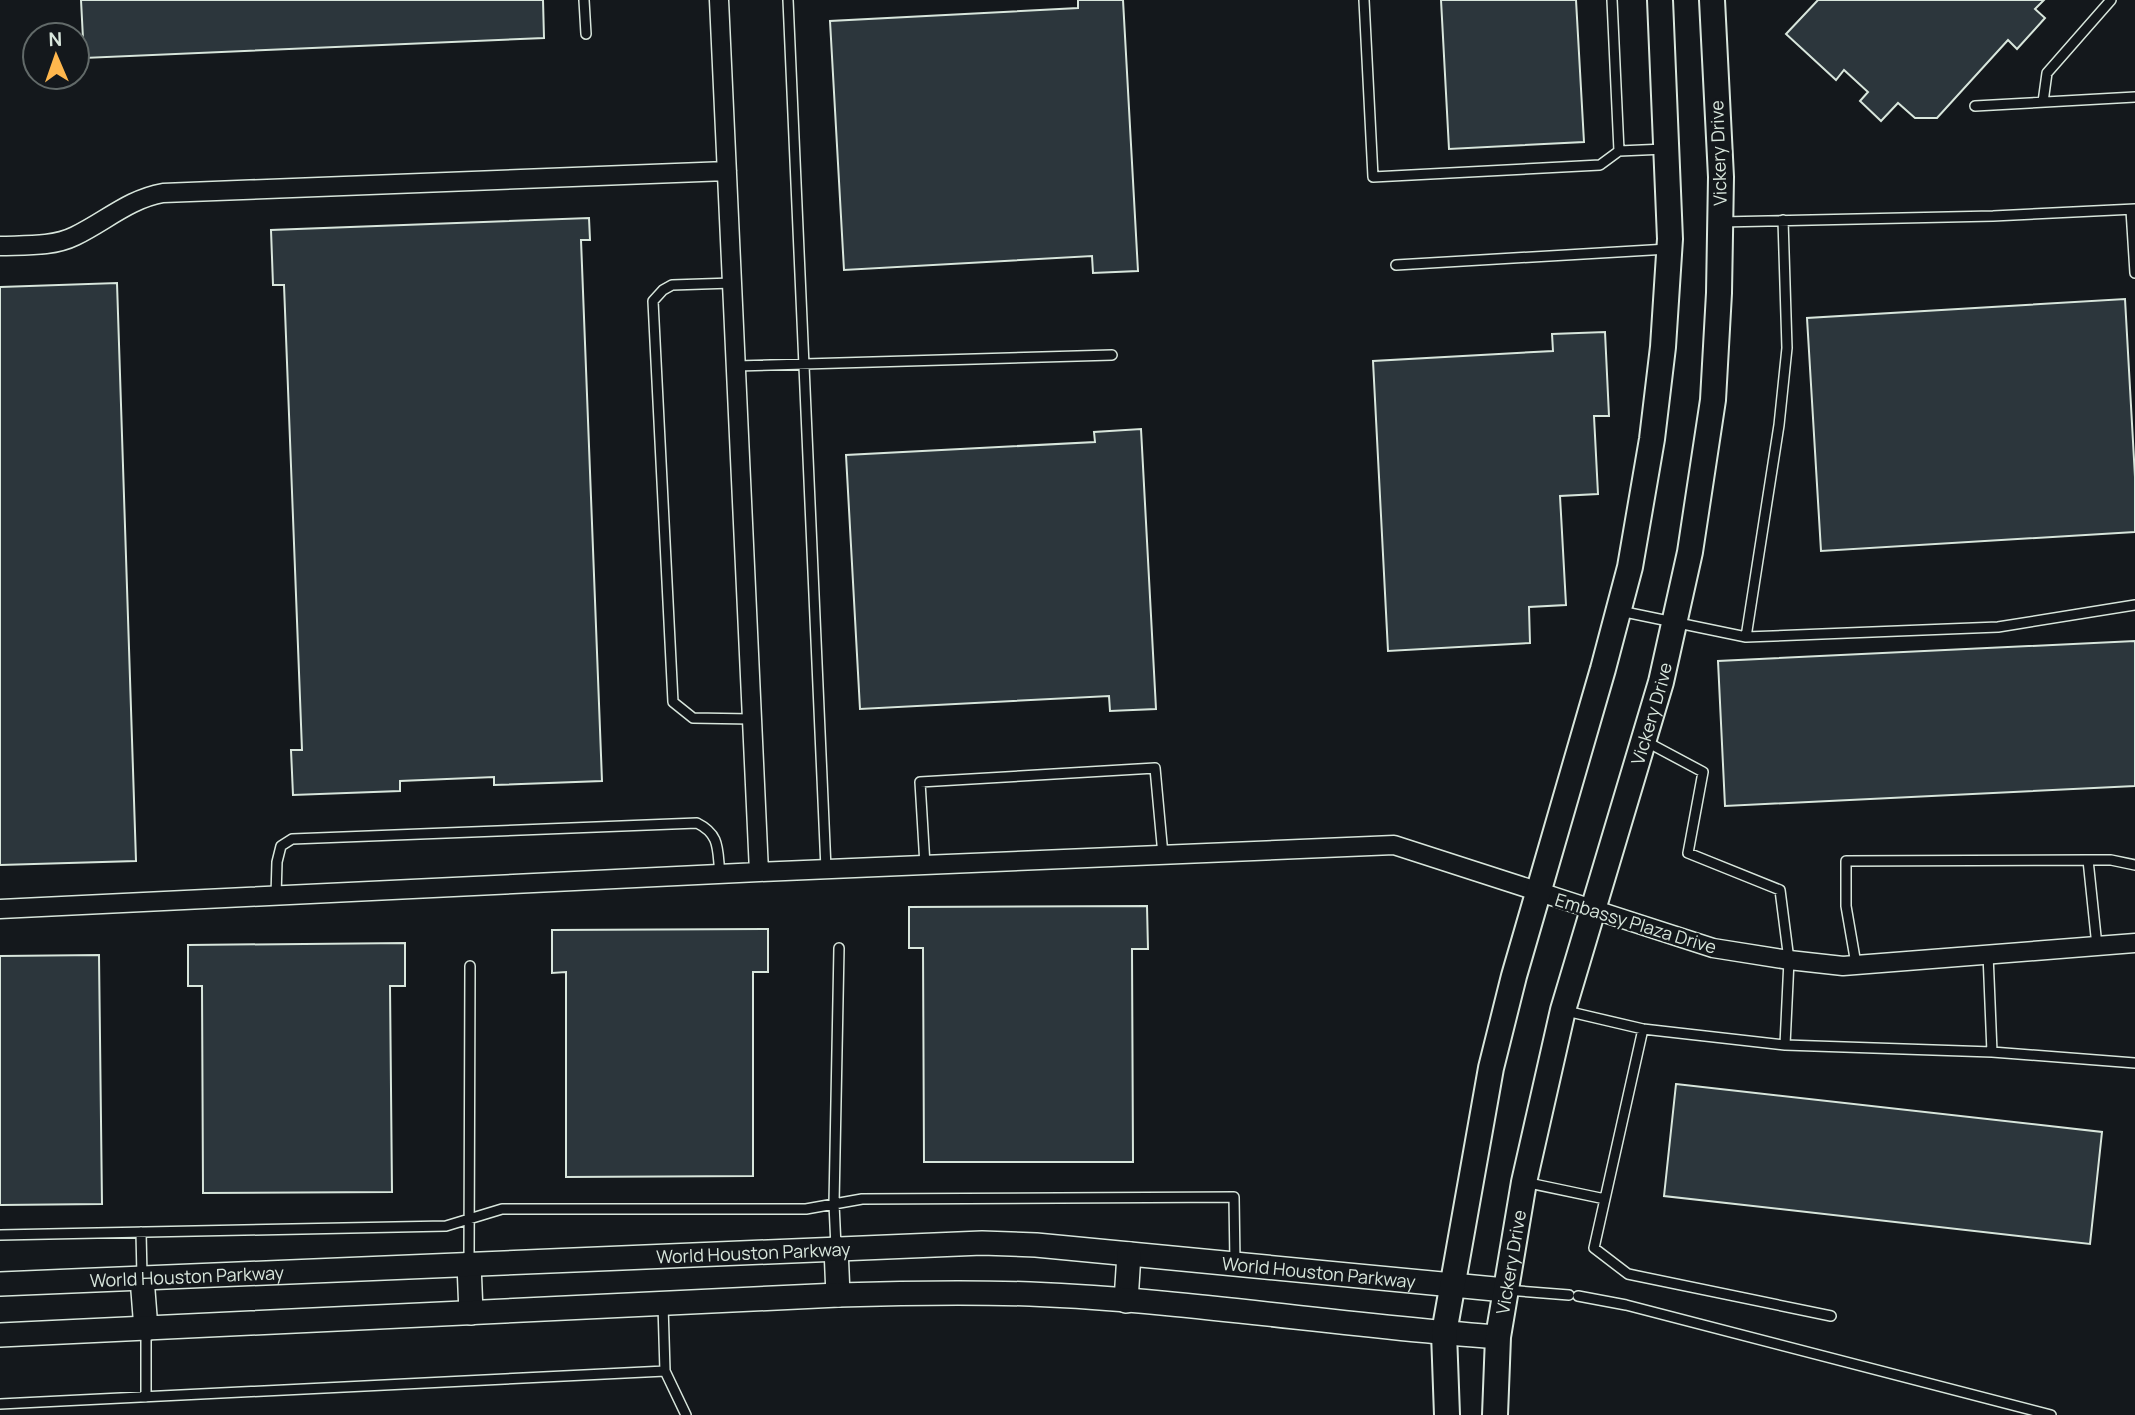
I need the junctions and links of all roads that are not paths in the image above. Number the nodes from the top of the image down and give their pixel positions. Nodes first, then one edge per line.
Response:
1 (584, 0) edge
2 (719, 0) edge
3 (788, 0) edge
4 (1364, 0) edge
5 (1612, 0) edge
6 (1660, 0) edge
7 (1712, 0) edge
8 (2111, 0) edge
9 (586, 34) dead end
10 (2135, 97) edge
11 (2043, 102) junction
12 (1975, 106) dead end
13 (1667, 149) junction
14 (1619, 151) junction
15 (727, 171) junction
16 (2133, 209) edge
17 (1783, 220) junction
18 (1720, 222) junction
19 (0, 246) edge
20 (1670, 249) junction
21 (1396, 265) dead end
22 (2135, 273) edge
23 (732, 283) junction
24 (1112, 355) dead end
25 (804, 363) junction
26 (736, 366) junction
27 (2135, 605) edge
28 (1618, 610) junction
29 (1674, 621) junction
30 (1746, 637) junction
31 (751, 719) junction
32 (1643, 740) junction
33 (1163, 855) junction
34 (2088, 860) junction
35 (925, 865) junction
36 (2135, 865) edge
37 (826, 869) junction
38 (759, 872) junction
39 (720, 874) junction
40 (1540, 892) junction
41 (276, 896) junction
42 (0, 909) edge
43 (1591, 910) junction
44 (2135, 943) edge
45 (2097, 946) junction
46 (839, 948) dead end
47 (1989, 954) junction
48 (1789, 960) junction
49 (1856, 964) junction
50 (470, 966) dead end
51 (1563, 1010) junction
52 (1643, 1029) junction
53 (1785, 1045) junction
54 (1992, 1052) junction
55 (2135, 1063) edge
56 (1524, 1182) junction
57 (1605, 1199) junction
58 (834, 1204) junction
59 (469, 1219) junction
60 (141, 1232) junction
61 (0, 1235) edge
62 (836, 1248) junction
63 (1129, 1254) junction
64 (469, 1264) junction
65 (1235, 1264) junction
66 (142, 1278) junction
67 (0, 1284) edge
68 (1452, 1285) junction
69 (1505, 1290) junction
70 (838, 1295) junction
71 (1126, 1301) junction
72 (663, 1304) junction
73 (471, 1313) junction
74 (1831, 1315) dead end
75 (146, 1328) junction
76 (1444, 1333) junction
77 (0, 1335) edge
78 (1497, 1337) junction
79 (665, 1371) junction
80 (146, 1397) junction
81 (0, 1404) edge
82 (686, 1415) edge
83 (1447, 1415) edge
84 (1495, 1415) edge
85 (2051, 1415) edge

1 - 9 lane
2 - 15 street
3 - 25 lane
4 - 14 lane
5 - 14 lane
6 - 13 main road
7 - 18 main road, Vickery Drive
8 - 11 lane
10 - 11 lane
11 - 12 lane
13 - 14 lane
13 - 20 main road
15 - 19 street
15 - 23 street
16 - 17 lane
16 - 22 lane
17 - 18 lane
17 - 30 lane
18 - 29 main road, Vickery Drive
20 - 21 lane
20 - 28 main road
23 - 26 street
23 - 31 lane
24 - 25 lane
25 - 26 lane
25 - 37 lane
26 - 31 street
27 - 30 lane
28 - 29 lane
28 - 40 main road
29 - 30 lane
29 - 32 main road, Vickery Drive
31 - 38 street
32 - 43 main road, Vickery Drive
32 - 48 lane
33 - 35 street
33 - 35 lane
33 - 40 street, Embassy Plaza Drive
34 - 36 lane
34 - 45 lane
34 - 49 lane
35 - 37 street
37 - 38 street
38 - 39 street
39 - 41 street
39 - 41 lane
40 - 43 street, Embassy Plaza Drive
40 - 68 main road
41 - 42 street
43 - 48 street, Embassy Plaza Drive
43 - 51 main road, Vickery Drive
44 - 45 street, Embassy Plaza Drive
45 - 47 street, Embassy Plaza Drive
46 - 58 lane
47 - 49 street, Embassy Plaza Drive
47 - 54 lane
48 - 49 street, Embassy Plaza Drive
48 - 53 lane
50 - 59 lane
51 - 52 lane
51 - 56 main road, Vickery Drive
52 - 53 lane
52 - 57 lane
53 - 54 lane
54 - 55 lane
56 - 57 lane
56 - 69 main road, Vickery Drive
57 - 74 lane
58 - 59 lane
58 - 62 lane
58 - 65 lane
59 - 60 lane
59 - 64 lane
60 - 61 lane
60 - 66 lane
62 - 63 street, World Houston Parkway
62 - 64 street, World Houston Parkway
62 - 70 street
63 - 65 street, World Houston Parkway
63 - 71 street
64 - 66 street, World Houston Parkway
64 - 73 street
65 - 68 street, World Houston Parkway
66 - 67 street, World Houston Parkway
66 - 75 street
68 - 69 street, World Houston Parkway
68 - 76 main road
69 - 78 main road, Vickery Drive
69 - 85 lane
70 - 71 street
70 - 72 street
71 - 76 street
72 - 73 street
72 - 79 lane
73 - 75 street
75 - 77 street
75 - 80 lane
76 - 78 street
76 - 83 main road
78 - 84 main road, Vickery Drive
79 - 80 lane
79 - 82 lane
80 - 81 lane

